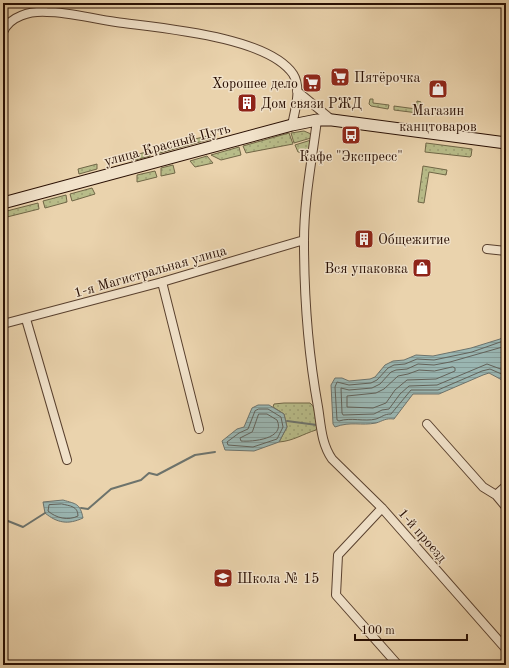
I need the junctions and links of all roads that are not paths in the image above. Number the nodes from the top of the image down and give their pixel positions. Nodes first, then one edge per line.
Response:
1 (3, 32) edge
2 (297, 91) junction
3 (317, 120) junction
4 (332, 120) junction
5 (292, 125) junction
6 (506, 143) edge
7 (3, 203) edge
8 (304, 240) junction
9 (487, 249) dead end
10 (506, 251) edge
11 (162, 282) junction
12 (26, 319) junction
13 (3, 324) edge
14 (427, 424) dead end
15 (199, 429) dead end
16 (67, 460) dead end
17 (506, 486) edge
18 (496, 495) junction
19 (506, 506) edge
20 (382, 508) junction
21 (506, 649) edge
22 (398, 665) edge

1 - 2 street
2 - 4 street
2 - 5 street
3 - 4 main road, улица Красный Путь
3 - 5 main road, улица Красный Путь
3 - 8 street, 1-й проезд
4 - 6 main road, улица Красный Путь
5 - 7 main road, улица Красный Путь
8 - 11 street, 1-я Магистральная улица
8 - 20 street, 1-й проезд
9 - 10 street
11 - 12 street, 1-я Магистральная улица
11 - 15 street
12 - 13 street, 1-я Магистральная улица
12 - 16 street
14 - 18 street
17 - 18 street
18 - 19 street
20 - 21 street, 1-й проезд
20 - 22 street

